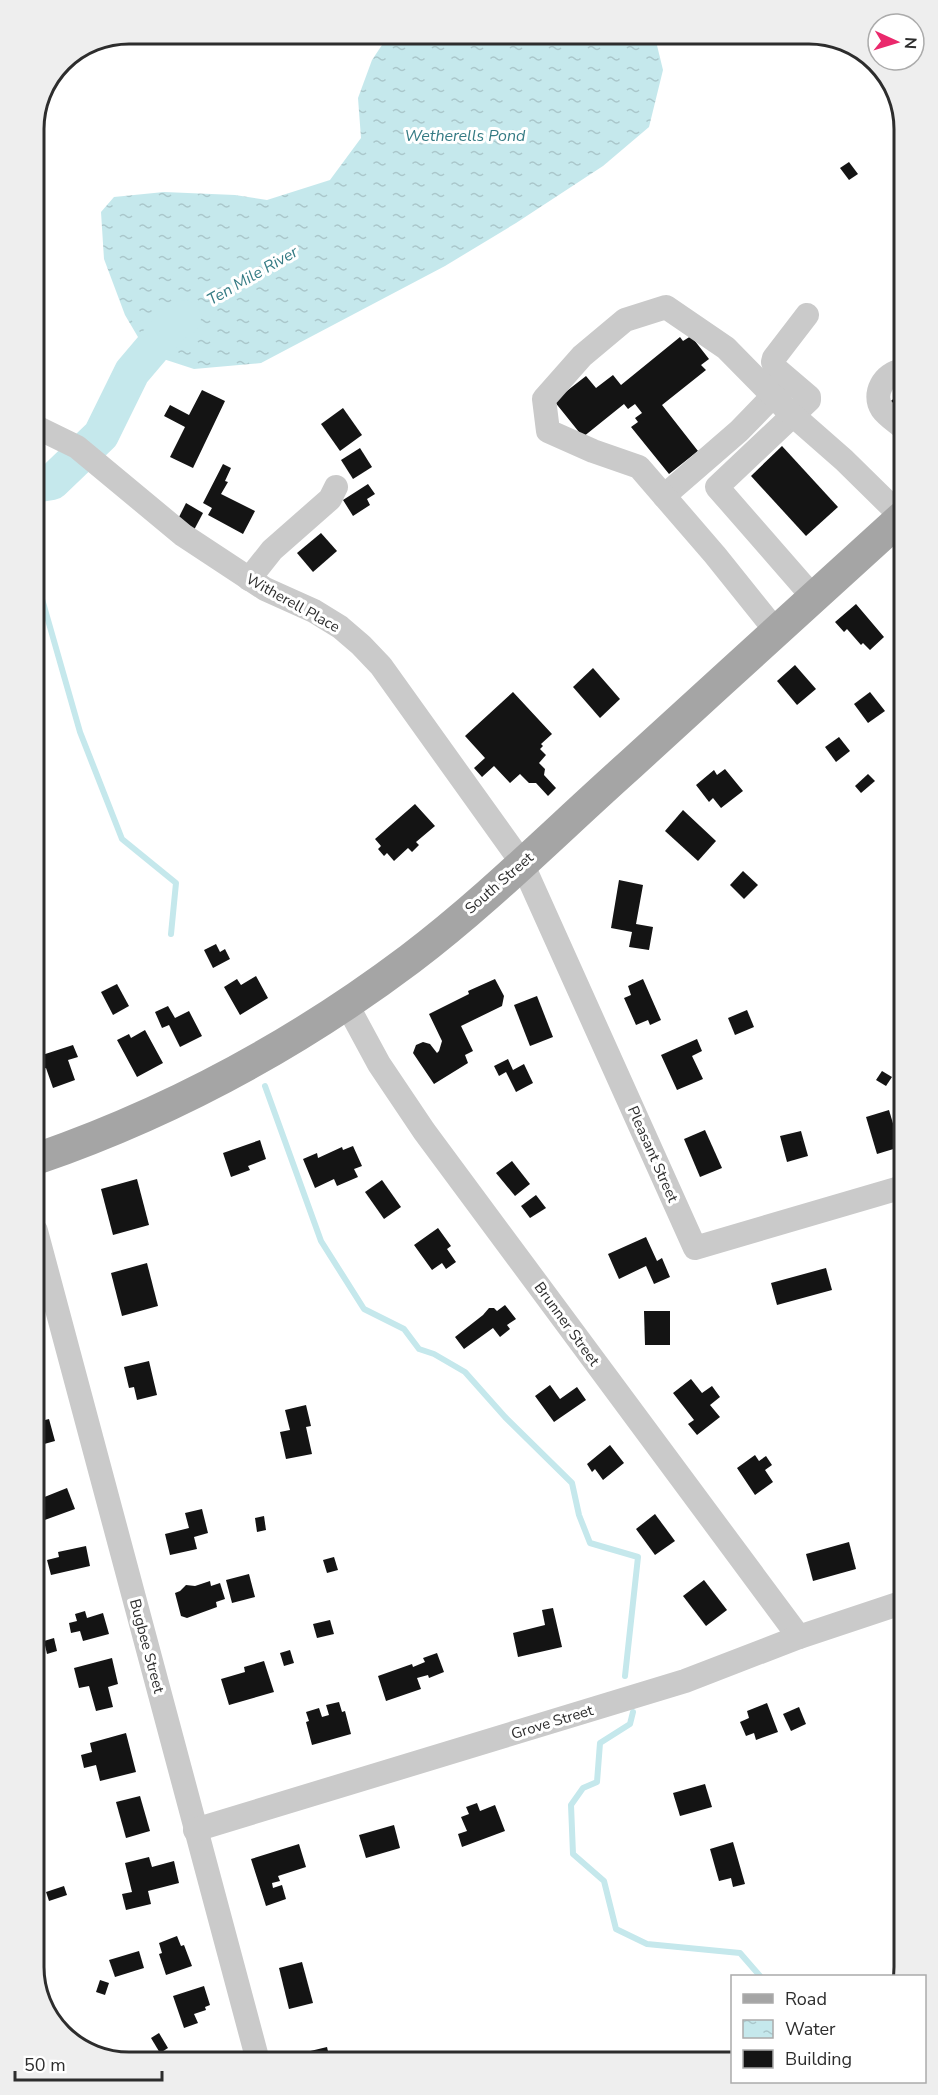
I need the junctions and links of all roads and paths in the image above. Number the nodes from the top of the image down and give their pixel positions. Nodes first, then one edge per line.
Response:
1 (807, 315) dead end
2 (894, 372) edge
3 (773, 396) junction
4 (793, 416) junction
5 (894, 420) edge
6 (44, 432) edge
7 (336, 487) dead end
8 (666, 498) junction
9 (894, 510) edge
10 (894, 523) edge
11 (249, 579) junction
12 (813, 597) junction
13 (776, 631) junction
14 (522, 863) junction
15 (346, 1003) junction
16 (44, 1156) edge
17 (894, 1190) edge
18 (44, 1261) edge
19 (894, 1605) edge
20 (798, 1637) junction
21 (195, 1830) junction
22 (255, 2051) edge

1 - 4 street
2 - 5 street
3 - 4 street
3 - 8 street
3 - 8 street
4 - 9 street
4 - 12 street
6 - 11 street, Witherell Place
7 - 11 street
8 - 13 street
10 - 12 main road, South Street
11 - 14 street, Witherell Place
12 - 13 main road, South Street
13 - 14 main road, South Street
14 - 15 main road, South Street
14 - 17 street, Pleasant Street
15 - 16 main road, South Street
15 - 20 street, Brunner Street
18 - 21 street, Bugbee Street
19 - 20 street, Grove Street
20 - 21 street, Grove Street
21 - 22 street, Bugbee Street

